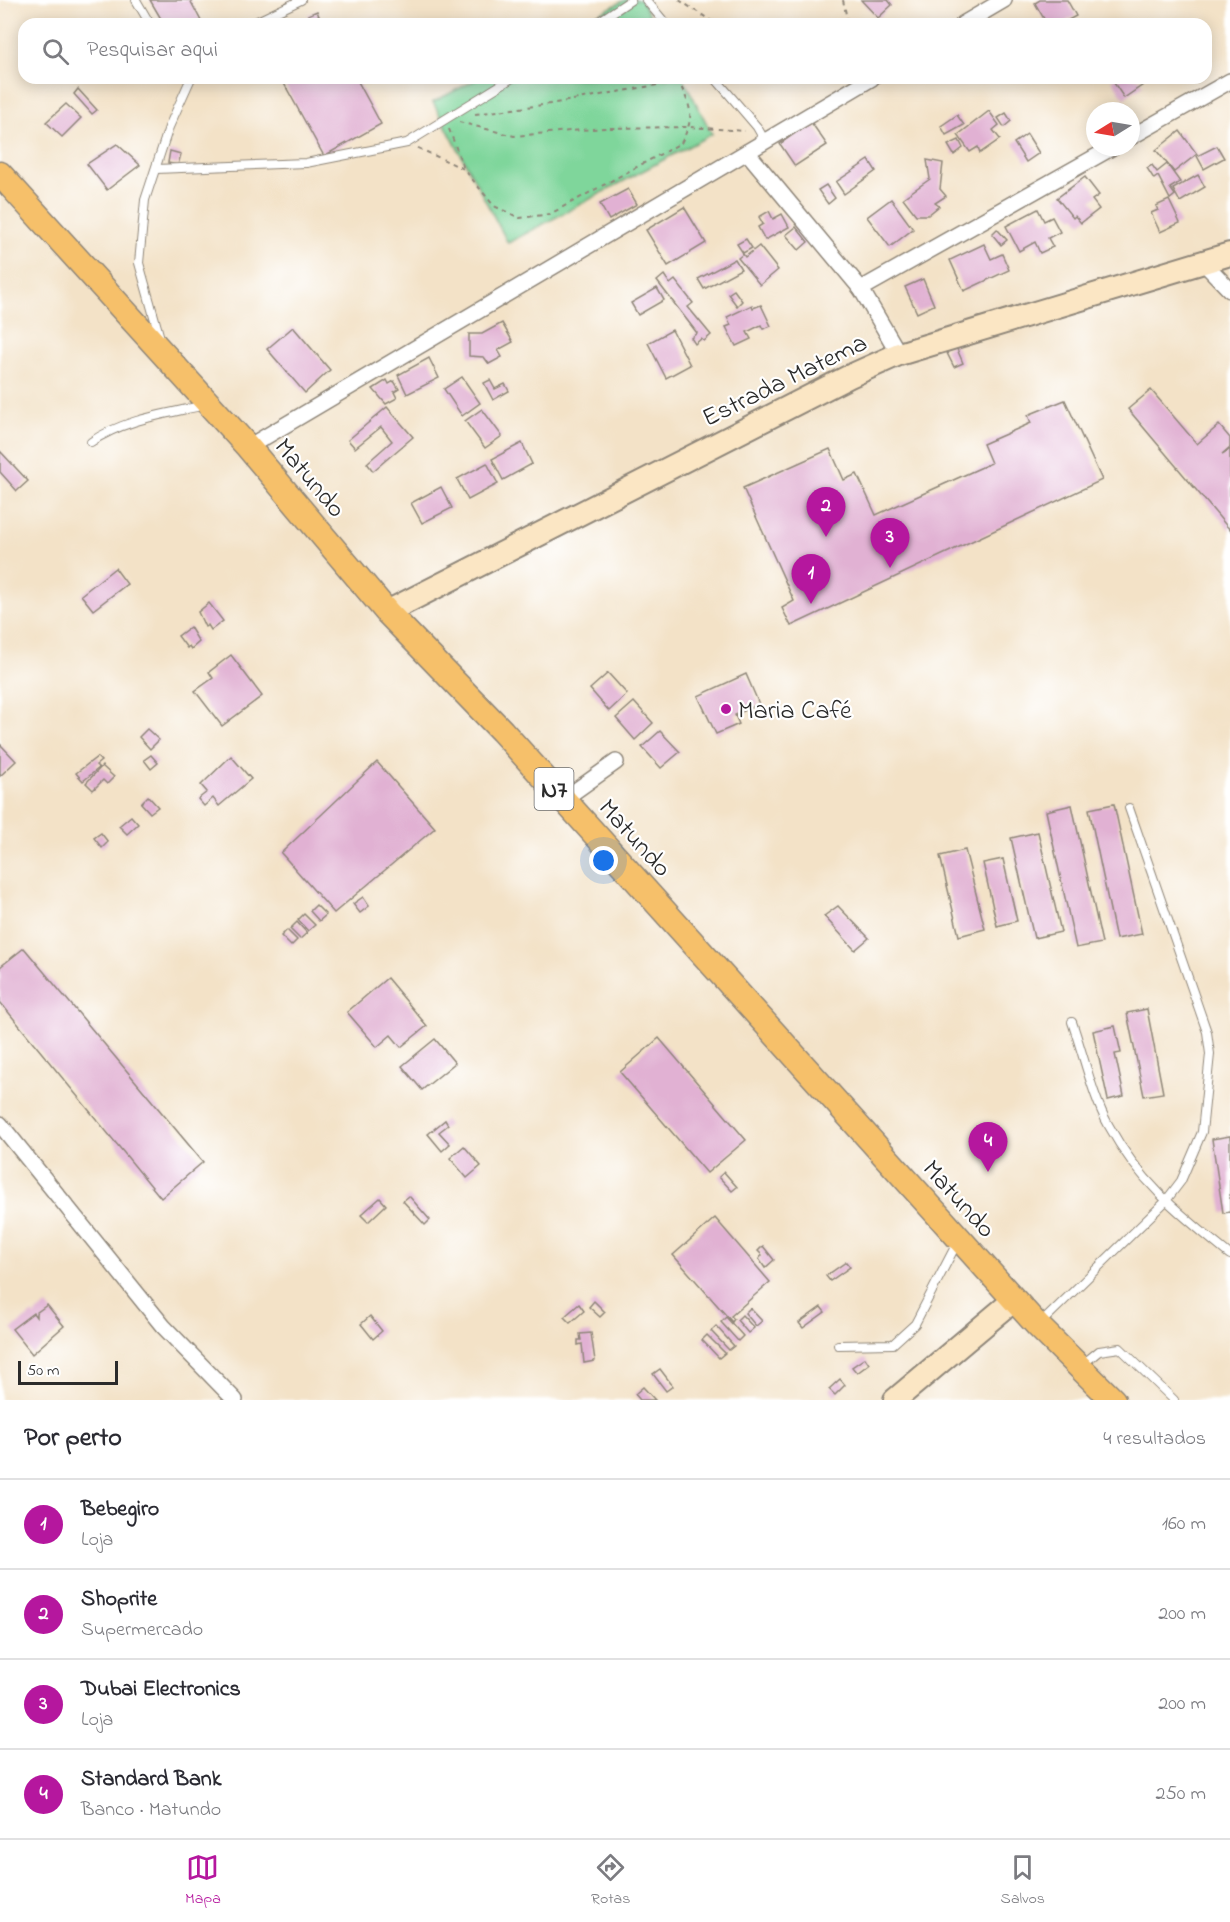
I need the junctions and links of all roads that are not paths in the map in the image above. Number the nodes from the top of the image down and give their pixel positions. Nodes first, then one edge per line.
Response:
1 (136, 0) edge
2 (302, 0) edge
3 (631, 0) edge
4 (646, 0) edge
5 (1004, 0) edge
6 (146, 18) edge
7 (264, 18) edge
8 (604, 18) edge
9 (661, 18) edge
10 (973, 18) edge
11 (1230, 81) edge
12 (186, 84) edge
13 (502, 84) edge
14 (720, 84) edge
15 (861, 84) edge
16 (1140, 132) edge
17 (762, 136) junction
18 (747, 152) junction
19 (1097, 156) edge
20 (156, 169) junction
21 (0, 174) edge
22 (1230, 254) edge
23 (1204, 262) junction
24 (861, 289) junction
25 (1230, 290) edge
26 (899, 354) junction
27 (166, 357) junction
28 (209, 404) junction
29 (91, 442) dead end
30 (248, 447) junction
31 (387, 612) junction
32 (616, 762) dead end
33 (564, 799) junction
34 (1129, 808) dead end
35 (1072, 1022) dead end
36 (0, 1124) edge
37 (1166, 1202) junction
38 (959, 1239) junction
39 (1230, 1255) edge
40 (1014, 1300) junction
41 (1038, 1326) junction
42 (838, 1345) dead end
43 (1080, 1367) junction
44 (235, 1400) edge
45 (895, 1400) edge
46 (1113, 1400) edge
47 (1174, 1400) edge

1 - 6 lane
2 - 7 lane
3 - 8 lane
4 - 9 lane
5 - 10 street
11 - 16 street
12 - 20 lane
13 - 20 lane
14 - 17 lane
15 - 17 street
17 - 18 street
18 - 24 street
18 - 30 street
19 - 24 street
20 - 27 lane
21 - 27 main road, Matundo / N7
22 - 23 street, Estrada Matema
23 - 25 street
23 - 26 street, Estrada Matema
24 - 26 street
26 - 31 street, Estrada Matema
27 - 28 main road, Matundo / N7
28 - 29 lane
28 - 30 main road, Matundo / N7
30 - 31 main road, Matundo / N7
31 - 33 main road, Matundo / N7
32 - 33 street
33 - 38 main road, Matundo / N7
34 - 37 lane
35 - 37 lane
36 - 44 street
37 - 39 lane
37 - 41 lane
38 - 40 main road, Matundo / N7
38 - 42 lane
40 - 41 main road, Matundo / N7
40 - 45 street
41 - 43 main road, Matundo / N7
43 - 46 main road, Matundo / N7
43 - 47 lane

